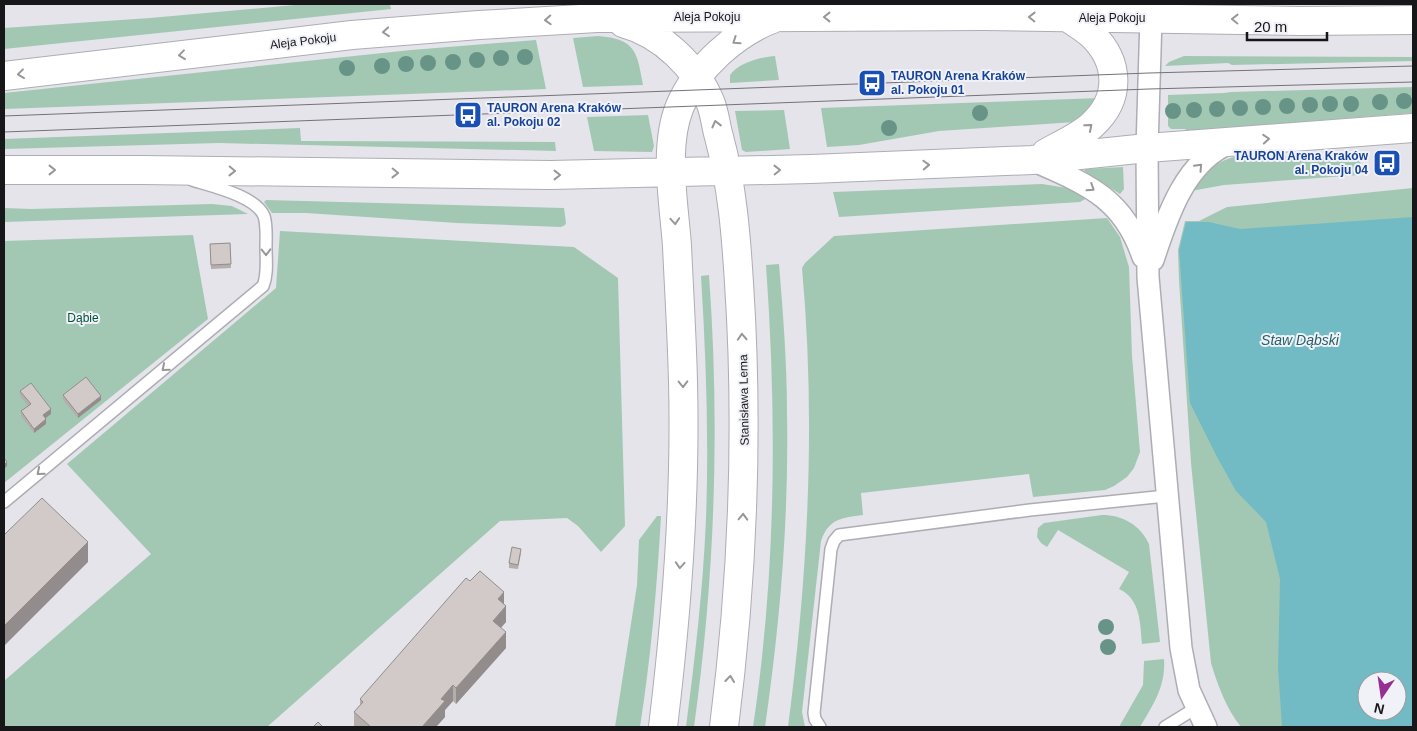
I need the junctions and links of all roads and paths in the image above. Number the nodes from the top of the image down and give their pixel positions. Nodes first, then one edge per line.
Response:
1 (984, 10) edge
2 (778, 17) junction
3 (1407, 17) edge
4 (596, 18) junction
5 (1067, 18) junction
6 (1151, 18) junction
7 (4, 76) edge
8 (696, 78) junction
9 (1413, 128) edge
10 (1235, 141) junction
11 (1147, 148) junction
12 (1032, 160) junction
13 (4, 170) edge
14 (142, 170) junction
15 (728, 172) junction
16 (671, 173) junction
17 (1148, 277) junction
18 (1166, 496) junction
19 (4, 502) edge
20 (1196, 708) junction
21 (663, 727) edge
22 (724, 727) edge
23 (820, 727) edge
24 (1165, 727) edge
25 (1206, 727) edge

1 -> 2 main road, Aleja Pokoju
5 -> 1 main road, Aleja Pokoju
2 - 4 main road, Aleja Pokoju
2 -> 8 main road
3 -> 6 main road, Aleja Pokoju
4 -> 7 main road, Aleja Pokoju
4 - 8 main road, Stanisława Lema
5 - 6 main road, Aleja Pokoju
12 -> 5 main road
6 - 11 street
15 -> 8 main road, Stanisława Lema
8 - 16 main road
10 -> 9 main road
10 - 11 main road
17 -> 10 street
11 - 12 main road
11 - 17 street
15 -> 12 main road
12 -> 17 street
13 -> 14 main road
14 -> 16 main road
14 -> 19 lane
15 - 16 main road
22 -> 15 main road, Stanisława Lema
16 -> 21 main road
17 - 18 street
18 - 20 street
18 - 23 lane
20 - 24 lane
20 - 25 street

